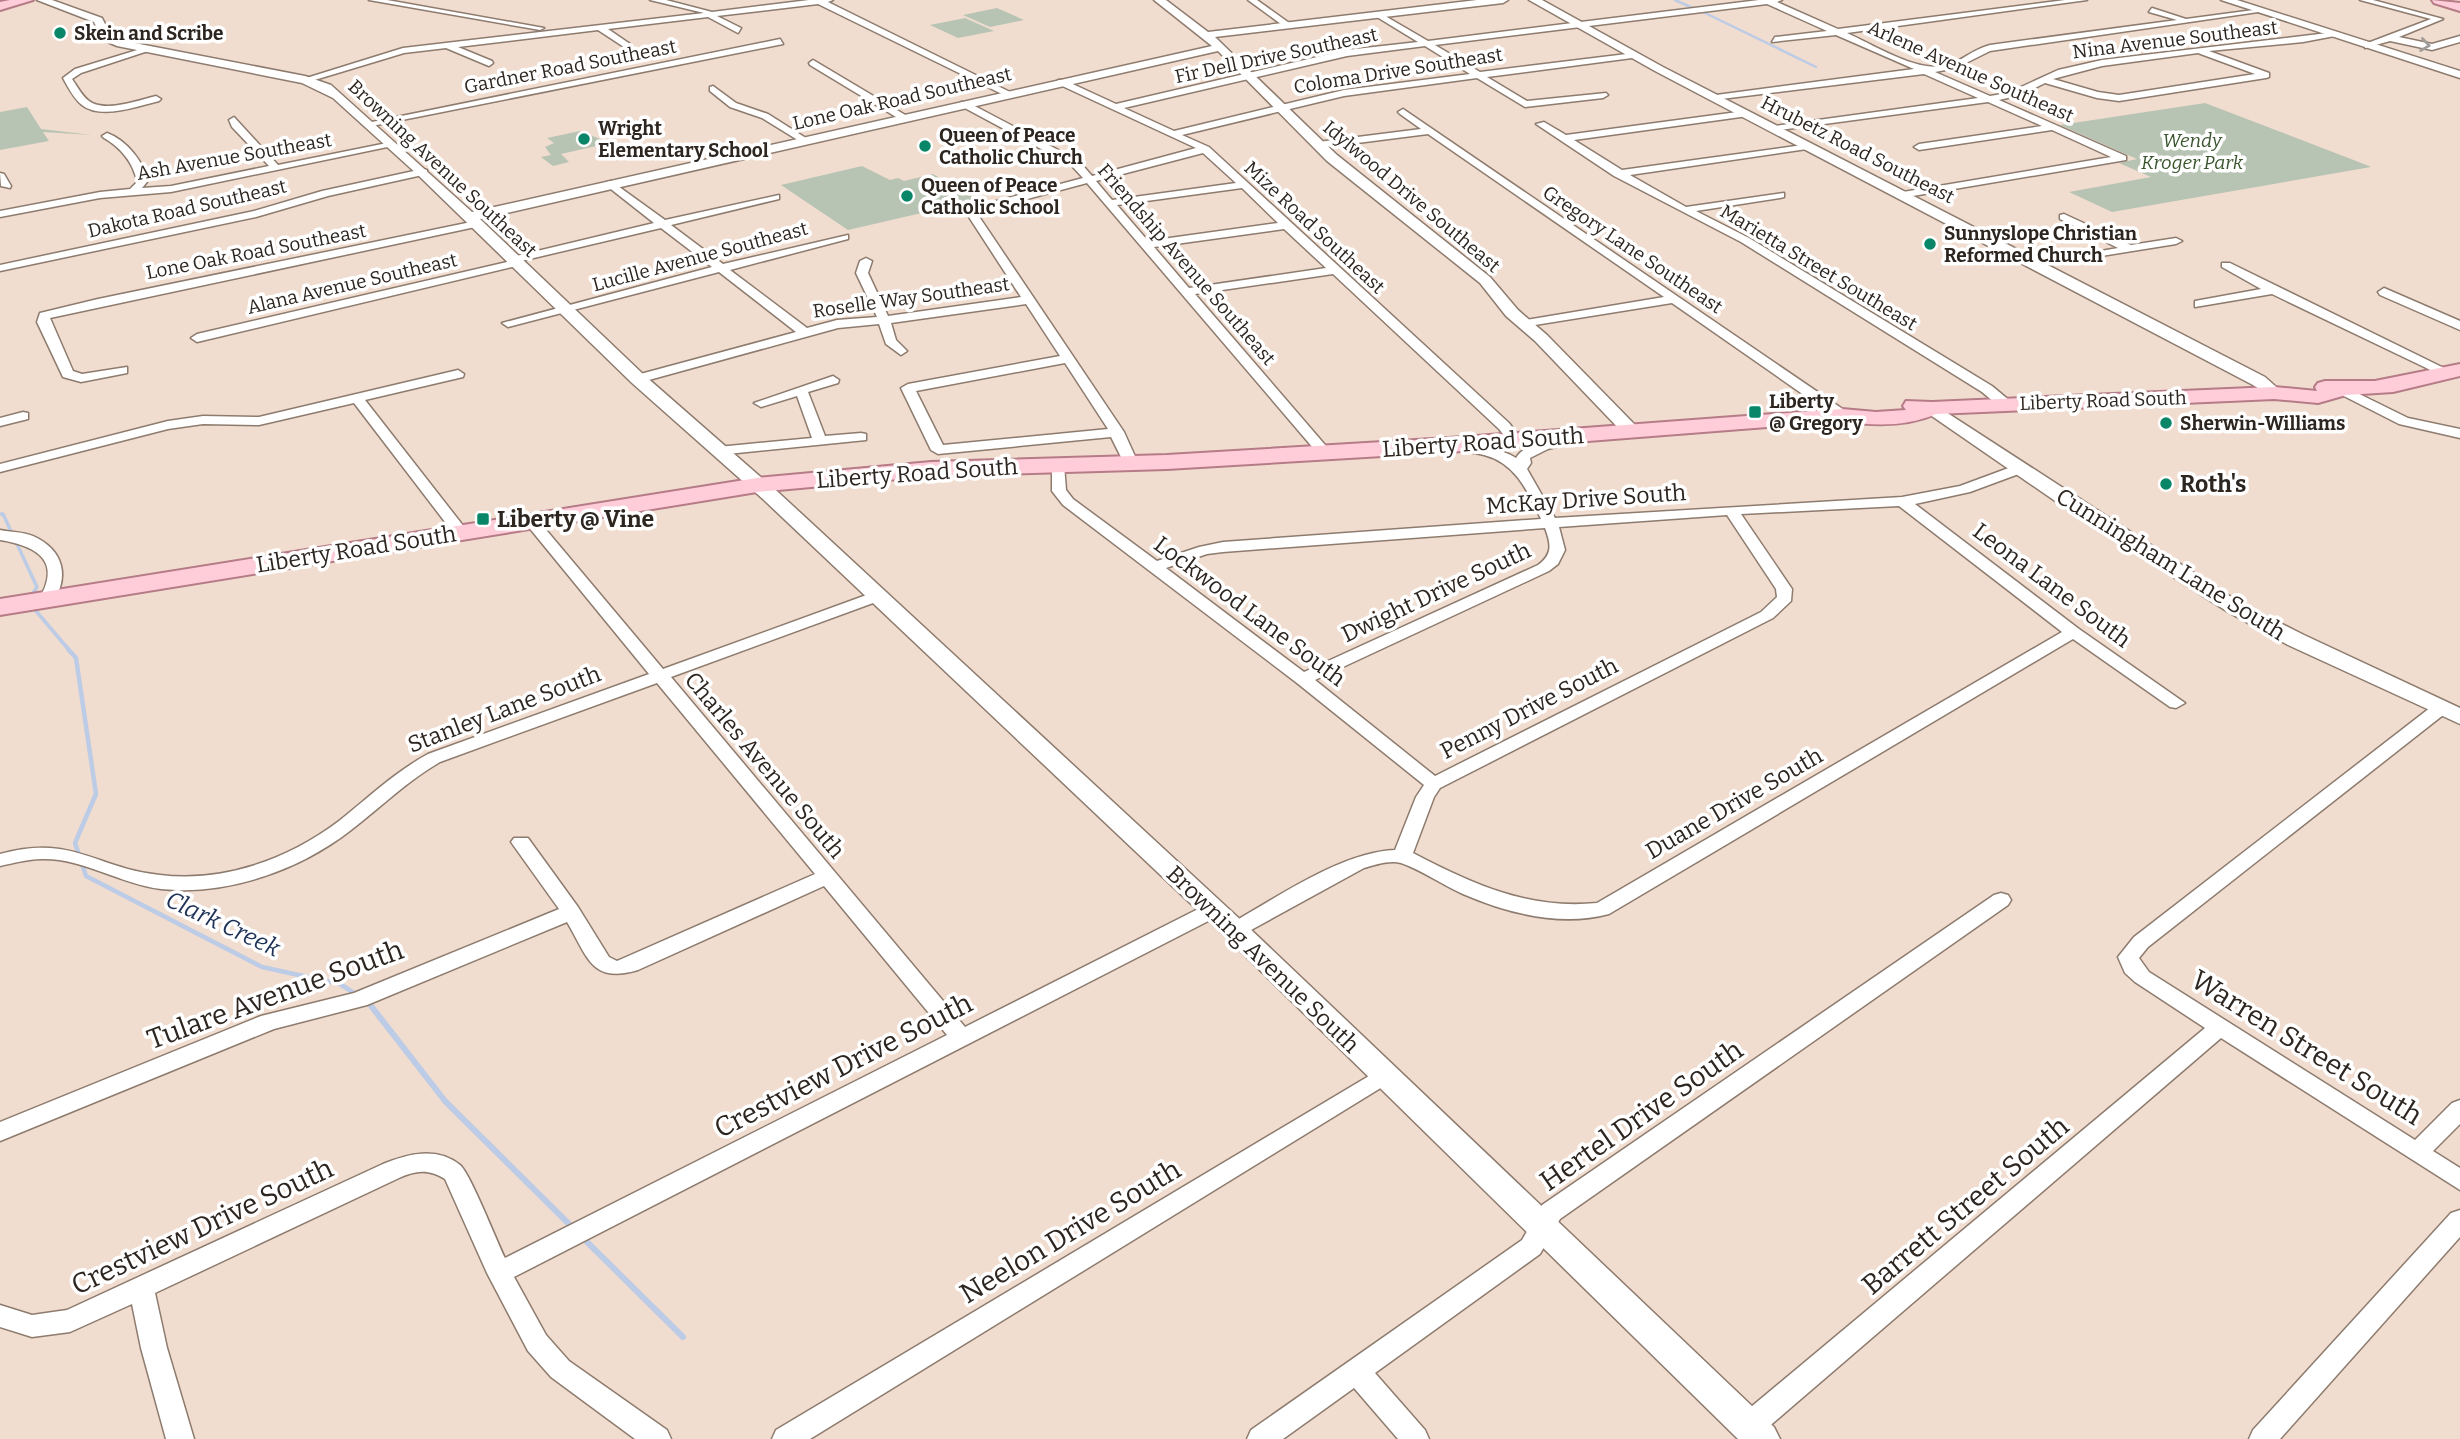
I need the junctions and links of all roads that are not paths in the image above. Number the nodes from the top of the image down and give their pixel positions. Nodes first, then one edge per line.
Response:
1 (27, 0) edge
2 (42, 0) edge
3 (373, 0) edge
4 (654, 0) edge
5 (1158, 0) edge
6 (1272, 0) edge
7 (1503, 0) edge
8 (1534, 0) edge
9 (1771, 0) edge
10 (2083, 0) edge
11 (2226, 0) edge
12 (2364, 0) edge
13 (2438, 0) edge
14 (824, 1) edge
15 (1253, 1) edge
16 (0, 6) edge
17 (2460, 7) edge
18 (697, 9) junction
19 (2152, 10) dead end
20 (2261, 11) junction
21 (709, 14) junction
22 (1380, 15) junction
23 (687, 16) junction
24 (2189, 21) junction
25 (2435, 22) junction
26 (1581, 24) junction
27 (2448, 24) dead end
28 (1289, 25) junction
29 (599, 27) junction
30 (738, 30) dead end
31 (1840, 32) junction
32 (550, 33) junction
33 (1208, 35) junction
34 (2336, 35) junction
35 (2390, 38) junction
36 (2460, 39) edge
37 (1775, 40) dead end
38 (780, 43) dead end
39 (1426, 43) junction
40 (448, 46) junction
41 (627, 46) dead end
42 (2368, 46) junction
43 (1221, 47) junction
44 (150, 50) junction
45 (2197, 50) junction
46 (1632, 55) junction
47 (489, 63) dead end
48 (813, 63) dead end
49 (1926, 71) junction
50 (1478, 74) junction
51 (1248, 75) junction
52 (2460, 75) edge
53 (2043, 79) junction
54 (305, 80) junction
55 (1061, 82) junction
56 (713, 89) dead end
57 (1009, 94) junction
58 (1603, 95) dead end
59 (1716, 98) junction
60 (1988, 98) junction
61 (156, 99) dead end
62 (964, 104) junction
63 (1114, 107) junction
64 (1279, 107) junction
65 (1404, 112) dead end
66 (1745, 114) junction
67 (904, 118) junction
68 (234, 120) dead end
69 (366, 124) junction
70 (1541, 124) dead end
71 (2052, 127) junction
72 (1774, 129) junction
73 (1429, 131) junction
74 (1173, 134) junction
75 (107, 136) dead end
76 (1562, 139) junction
77 (804, 140) junction
78 (392, 145) junction
79 (1318, 145) junction
80 (1807, 146) junction
81 (1919, 147) dead end
82 (1205, 149) junction
83 (276, 168) junction
84 (423, 173) junction
85 (1618, 174) junction
86 (1090, 179) junction
87 (611, 184) junction
88 (1244, 185) junction
89 (133, 192) junction
90 (1780, 195) dead end
91 (1901, 195) junction
92 (775, 197) dead end
93 (1110, 203) junction
94 (1685, 210) junction
95 (0, 214) edge
96 (2064, 217) dead end
97 (472, 220) junction
98 (663, 223) junction
99 (1286, 225) junction
100 (844, 237) dead end
101 (2176, 241) dead end
102 (1146, 245) junction
103 (2130, 249) junction
104 (514, 261) junction
105 (866, 261) dead end
106 (2037, 265) junction
107 (2226, 265) dead end
108 (0, 268) edge
109 (722, 268) junction
110 (1334, 270) junction
111 (2273, 290) junction
112 (1187, 292) junction
113 (2384, 292) dead end
114 (1676, 299) junction
115 (1027, 300) junction
116 (2199, 304) dead end
117 (565, 309) junction
118 (884, 320) junction
119 (508, 323) dead end
120 (1526, 324) junction
121 (2460, 326) edge
122 (804, 332) junction
123 (197, 338) dead end
124 (901, 351) dead end
125 (1067, 359) junction
126 (122, 370) dead end
127 (2454, 371) edge
128 (458, 374) dead end
129 (638, 379) junction
130 (833, 380) dead end
131 (801, 390) junction
132 (2341, 390) junction
133 (2274, 393) junction
134 (358, 399) junction
135 (761, 403) dead end
136 (2004, 404) junction
137 (1932, 408) junction
138 (1842, 415) junction
139 (23, 416) dead end
140 (0, 422) edge
141 (1116, 432) junction
142 (1632, 432) junction
143 (2460, 434) edge
144 (1585, 435) junction
145 (862, 438) dead end
146 (1515, 440) junction
147 (820, 441) junction
148 (1449, 445) junction
149 (718, 451) junction
150 (1325, 453) junction
151 (940, 459) junction
152 (1131, 463) junction
153 (1056, 465) junction
154 (0, 468) edge
155 (1520, 468) junction
156 (2019, 469) junction
157 (757, 485) junction
158 (1902, 501) junction
159 (1731, 510) junction
160 (532, 522) junction
161 (1551, 525) junction
162 (460, 532) junction
163 (0, 535) edge
164 (1155, 567) junction
165 (878, 596) junction
166 (46, 601) junction
167 (0, 607) edge
168 (2073, 632) junction
169 (660, 676) junction
170 (1303, 679) junction
171 (2176, 703) dead end
172 (2451, 713) edge
173 (1434, 784) junction
174 (522, 842) dead end
175 (1402, 856) junction
176 (0, 860) edge
177 (826, 877) junction
178 (2001, 900) dead end
179 (1213, 911) junction
180 (571, 912) junction
181 (1235, 930) junction
182 (2220, 1028) junction
183 (961, 1038) junction
184 (1384, 1075) junction
185 (2460, 1109) edge
186 (0, 1132) edge
187 (2418, 1152) junction
188 (2460, 1180) edge
189 (2460, 1220) edge
190 (1543, 1227) junction
191 (499, 1273) junction
192 (142, 1289) junction
193 (0, 1316) edge
194 (1357, 1372) junction
195 (1756, 1433) edge
196 (180, 1439) edge
197 (657, 1439) edge
198 (786, 1439) edge
199 (1261, 1439) edge
200 (1415, 1439) edge
201 (2263, 1439) edge

1 - 16 main road
2 - 44 street, Browning Avenue Southeast
3 - 32 street
4 - 18 street
5 - 33 street, Idylwood Drive Southeast
6 - 15 street
7 - 22 street
8 - 26 street, Hrubetz Road Southeast
9 - 26 street, Fir Dell Drive Southeast
9 - 31 street, Arlene Avenue Southeast
10 - 31 street
11 - 20 street
12 - 25 street
13 - 17 main road
14 - 21 street
14 - 57 street
15 - 28 street
18 - 21 street
18 - 23 street
19 - 24 street
20 - 24 street
20 - 34 street
21 - 23 street
21 - 30 street
22 - 28 street
22 - 39 street
23 - 29 street
24 - 49 street
25 - 27 street
25 - 35 street
26 - 39 street, Fir Dell Drive Southeast
26 - 46 street, Hrubetz Road Southeast
28 - 33 street
29 - 32 street
29 - 41 street
31 - 37 street
31 - 49 street, Arlene Avenue Southeast
32 - 40 street
33 - 43 street, Idylwood Drive Southeast
34 - 42 street
34 - 45 street, Nina Avenue Southeast
35 -> 36 street
35 - 42 street
38 - 69 street, Gardner Road Southeast
39 - 50 street
39 - 51 street, Fir Dell Drive Southeast
40 - 47 street
40 - 54 street
42 - 52 street
43 - 51 street, Idylwood Drive Southeast
43 - 55 street, Lone Oak Road Southeast
44 - 54 street, Browning Avenue Southeast
44 - 61 street
45 - 53 street, Nina Avenue Southeast
45 - 53 street
46 - 50 street, Coloma Drive Southeast
46 - 59 street, Hrubetz Road Southeast
48 - 67 street
49 - 59 street
49 - 60 street, Arlene Avenue Southeast
50 - 58 street
50 - 64 street, Coloma Drive Southeast
51 - 63 street, Fir Dell Drive Southeast
51 - 64 street, Idylwood Drive Southeast
53 - 60 street, Nina Avenue Southeast
54 - 69 street, Browning Avenue Southeast
55 - 57 street, Lone Oak Road Southeast
55 - 63 street, Mize Road Southeast
56 - 77 street
57 - 62 street, Lone Oak Road Southeast
59 - 66 street, Hrubetz Road Southeast
60 - 71 street, Arlene Avenue Southeast
60 - 72 street, Nina Avenue Southeast
62 - 67 street, Lone Oak Road Southeast
62 - 86 street, Friendship Avenue Southeast
63 - 74 street, Mize Road Southeast
64 - 74 street, Coloma Drive Southeast
64 - 79 street, Idylwood Drive Southeast
65 - 73 street, Gregory Lane Southeast
66 - 72 street, Hrubetz Road Southeast
66 - 76 street
67 - 77 street, Lone Oak Road Southeast
68 - 83 street
69 - 78 street, Browning Avenue Southeast
70 - 76 street, Marietta Street Southeast
71 - 81 street
71 - 91 street, Arlene Avenue Southeast
72 - 80 street, Hrubetz Road Southeast
73 - 79 street
73 - 114 street, Gregory Lane Southeast
74 - 82 street, Mize Road Southeast
75 - 89 street
76 - 85 street, Marietta Street Southeast
77 - 87 street, Lone Oak Road Southeast
78 - 83 street, Ash Avenue Southeast
78 - 84 street, Browning Avenue Southeast
79 - 120 street, Idylwood Drive Southeast
80 - 85 street
80 - 91 street, Hrubetz Road Southeast
82 - 86 street
82 - 88 street, Mize Road Southeast
83 - 89 street, Ash Avenue Southeast
84 - 97 street, Browning Avenue Southeast
84 - 108 street, Dakota Road Southeast
85 - 94 street, Marietta Street Southeast
86 - 93 street, Friendship Avenue Southeast
86 - 115 street
87 - 97 street, Lone Oak Road Southeast
87 - 98 street
88 - 93 street
88 - 99 street, Mize Road Southeast
89 - 95 street, Ash Avenue Southeast
90 - 94 street
91 - 106 street, Hrubetz Road Southeast
92 - 98 street, Alana Avenue Southeast
93 - 102 street, Friendship Avenue Southeast
94 - 136 street, Marietta Street Southeast
96 - 103 street
97 - 104 street, Browning Avenue Southeast
97 - 126 street, Lone Oak Road Southeast
98 - 104 street, Alana Avenue Southeast
98 - 109 street
99 - 102 street
99 - 110 street, Mize Road Southeast
100 - 109 street, Lucille Avenue Southeast
101 - 103 street
102 - 112 street, Friendship Avenue Southeast
103 - 106 street
104 - 117 street, Browning Avenue Southeast
104 - 123 street, Alana Avenue Southeast
105 - 118 street
106 - 133 street, Hrubetz Road Southeast
107 - 111 street
109 - 117 street, Lucille Avenue Southeast
109 - 122 street
110 - 112 street
110 - 146 street, Mize Road Southeast
111 - 116 street
111 - 127 street
112 - 150 street, Friendship Avenue Southeast
113 - 121 street
114 - 120 street
114 - 138 street, Gregory Lane Southeast
115 - 118 street, Roselle Way Southeast
115 - 125 street
117 - 119 street, Lucille Avenue Southeast
117 - 129 street, Browning Avenue Southeast
118 - 122 street, Roselle Way Southeast
118 - 124 street
120 - 142 street, Idylwood Drive Southeast
122 - 129 street, Roselle Way Southeast
125 - 141 street
125 - 151 street
127 - 132 main road, Liberty Road South
128 - 134 street
129 - 149 street, Browning Avenue Southeast
130 - 131 street
131 - 135 street
131 - 147 street
132 - 133 main road, Liberty Road South
132 - 143 street
133 - 136 main road, Liberty Road South
134 - 154 street
134 - 162 street
136 - 137 main road, Liberty Road South
137 - 138 main road, Liberty Road South
137 - 156 street, Cunningham Lane South
138 - 142 main road, Liberty Road South
139 - 140 street
141 - 151 street
141 - 152 street
142 - 144 main road, Liberty Road South
144 - 146 main road, Liberty Road South
144 - 155 street
145 - 147 street
146 - 148 main road, Liberty Road South
147 - 149 street
148 - 150 main road, Liberty Road South
148 - 155 street
149 - 157 street, Browning Avenue Southeast
150 - 152 main road, Liberty Road South
151 - 153 main road, Liberty Road South
151 - 157 main road, Liberty Road South
152 - 153 main road, Liberty Road South
153 - 164 street, Lockwood Lane South
155 - 161 street
156 - 158 street, McKay Drive South
156 - 172 street, Cunningham Lane South
157 - 160 main road, Liberty Road South
157 - 165 street, Browning Avenue South
158 - 159 street, McKay Drive South
158 - 168 street, Leona Lane South
159 - 161 street, McKay Drive South
159 - 173 street, Penny Drive South
160 - 162 main road, Liberty Road South
160 - 169 street, Charles Avenue South
161 - 164 street, McKay Drive South
161 - 170 street, Dwight Drive South
162 - 166 main road, Liberty Road South
163 - 166 street
164 - 170 street, Lockwood Lane South
165 - 169 street, Stanley Lane South
165 - 179 street, Browning Avenue South
166 - 167 main road, Liberty Road South
168 - 171 street, Leona Lane South
168 - 175 street, Duane Drive South
169 - 176 street, Stanley Lane South
169 - 177 street, Charles Avenue South
170 - 173 street, Lockwood Lane South
172 - 182 street, Warren Street South
173 - 175 street, Penny Drive South
174 - 180 street
175 - 181 street
177 - 180 street
177 - 183 street, Charles Avenue South
178 - 190 street, Hertel Drive South
179 - 181 street, Browning Avenue South
179 - 183 street, Crestview Drive South
180 - 186 street, Tulare Avenue South
181 - 184 street, Browning Avenue South
182 - 187 street, Warren Street South
182 - 195 street, Barrett Street South
183 - 191 street, Crestview Drive South
184 - 190 street, Browning Avenue South
184 - 198 street, Neelon Drive South
185 - 187 street
187 - 188 street, Warren Street South
189 - 201 street
190 - 194 street, Hertel Drive South
190 - 195 street, Browning Avenue South
191 - 192 street, Crestview Drive South
191 - 197 street
192 - 193 street, Crestview Drive South
192 - 196 street
194 - 199 street, Hertel Drive South
194 - 200 street

